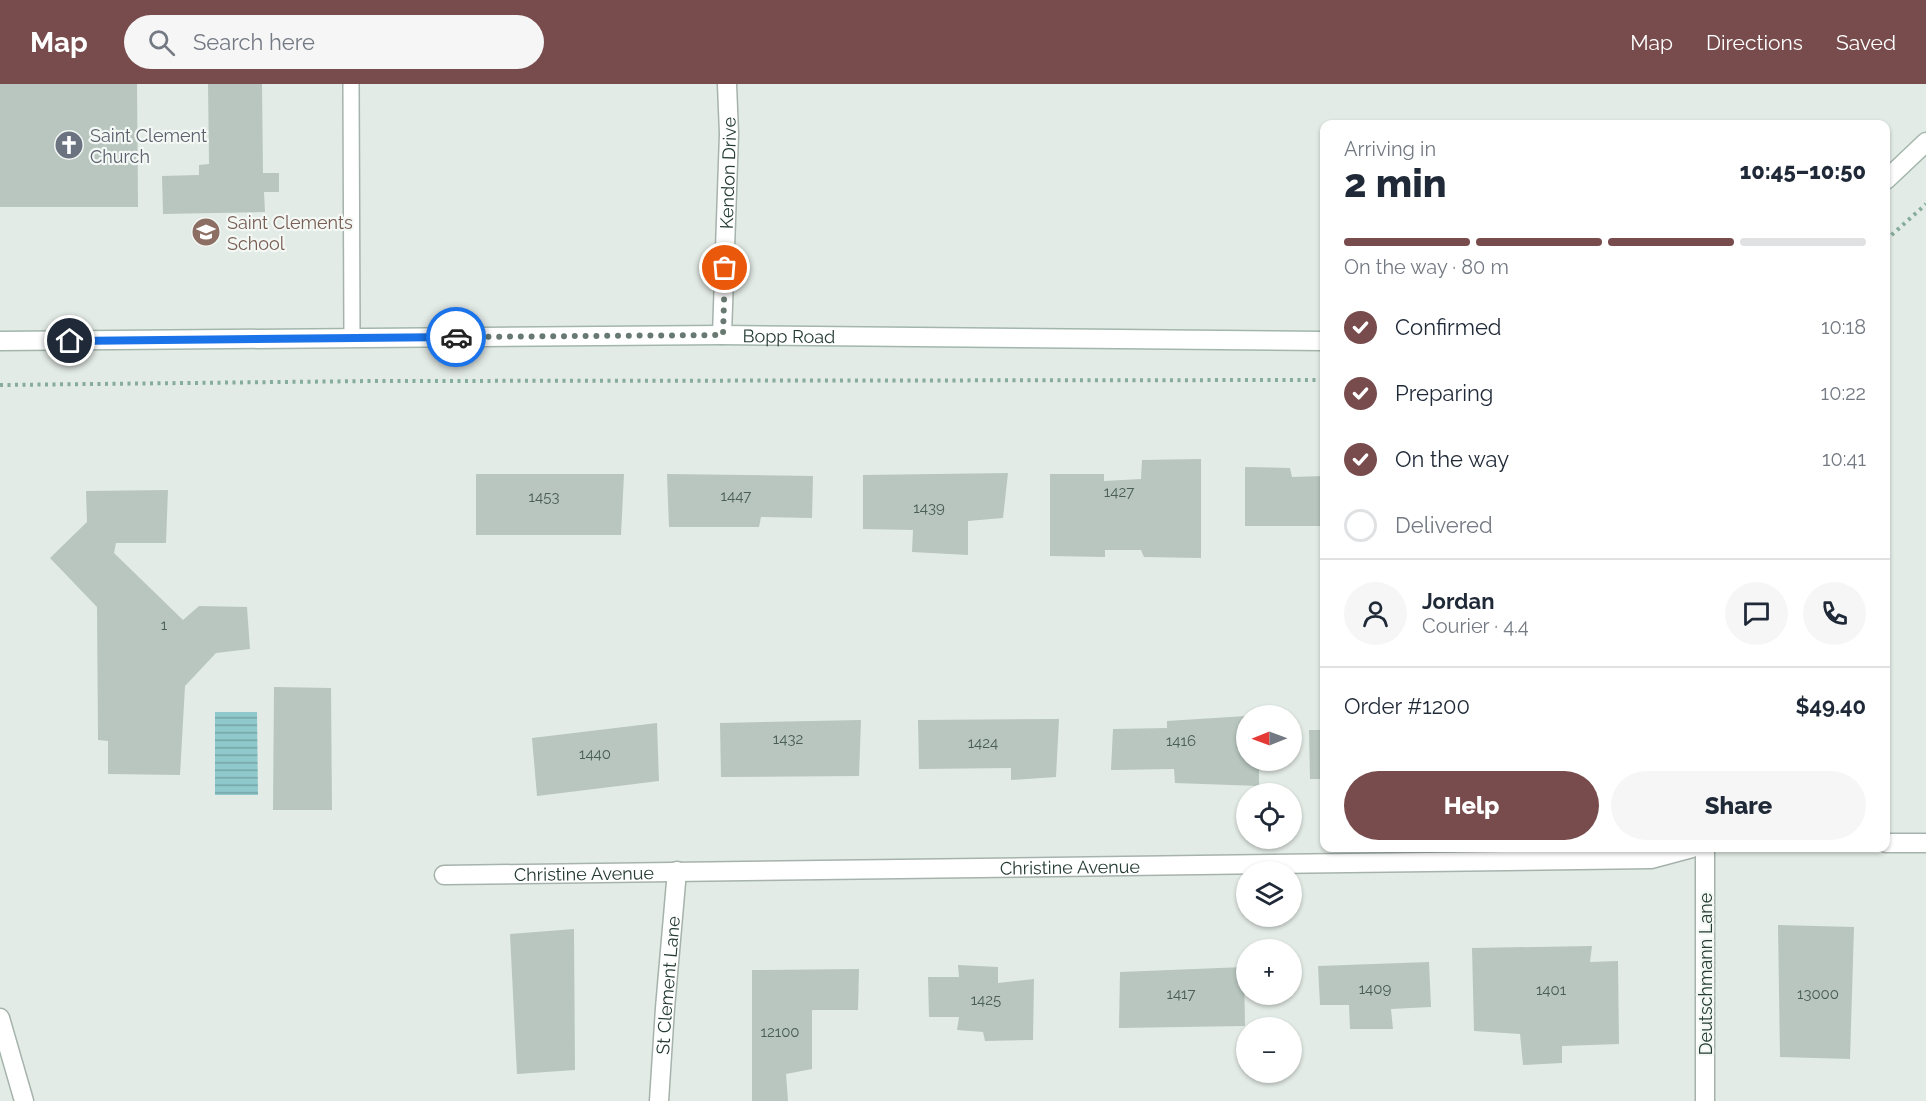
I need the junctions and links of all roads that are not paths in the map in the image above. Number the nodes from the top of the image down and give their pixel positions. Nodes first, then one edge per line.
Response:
1 (351, 84) edge
2 (727, 84) edge
3 (1926, 142) edge
4 (1890, 176) edge
5 (723, 335) junction
6 (352, 338) junction
7 (0, 341) edge
8 (1320, 341) edge
9 (1890, 843) edge
10 (1926, 843) edge
11 (1677, 852) edge
12 (1705, 852) edge
13 (677, 871) junction
14 (444, 875) dead end
15 (0, 1018) edge
16 (24, 1101) edge
17 (659, 1101) edge
18 (1705, 1101) edge

1 - 6 lane
2 - 5 street, Kendon Drive
3 - 4 street
5 - 6 street, Bopp Road
5 - 8 street, Bopp Road
6 - 7 street, Bopp Road
9 - 10 street
11 - 13 street, Christine Avenue
12 - 18 street, Deutschmann Lane
13 - 14 street, Christine Avenue
13 - 17 street, St Clement Lane
15 - 16 street

